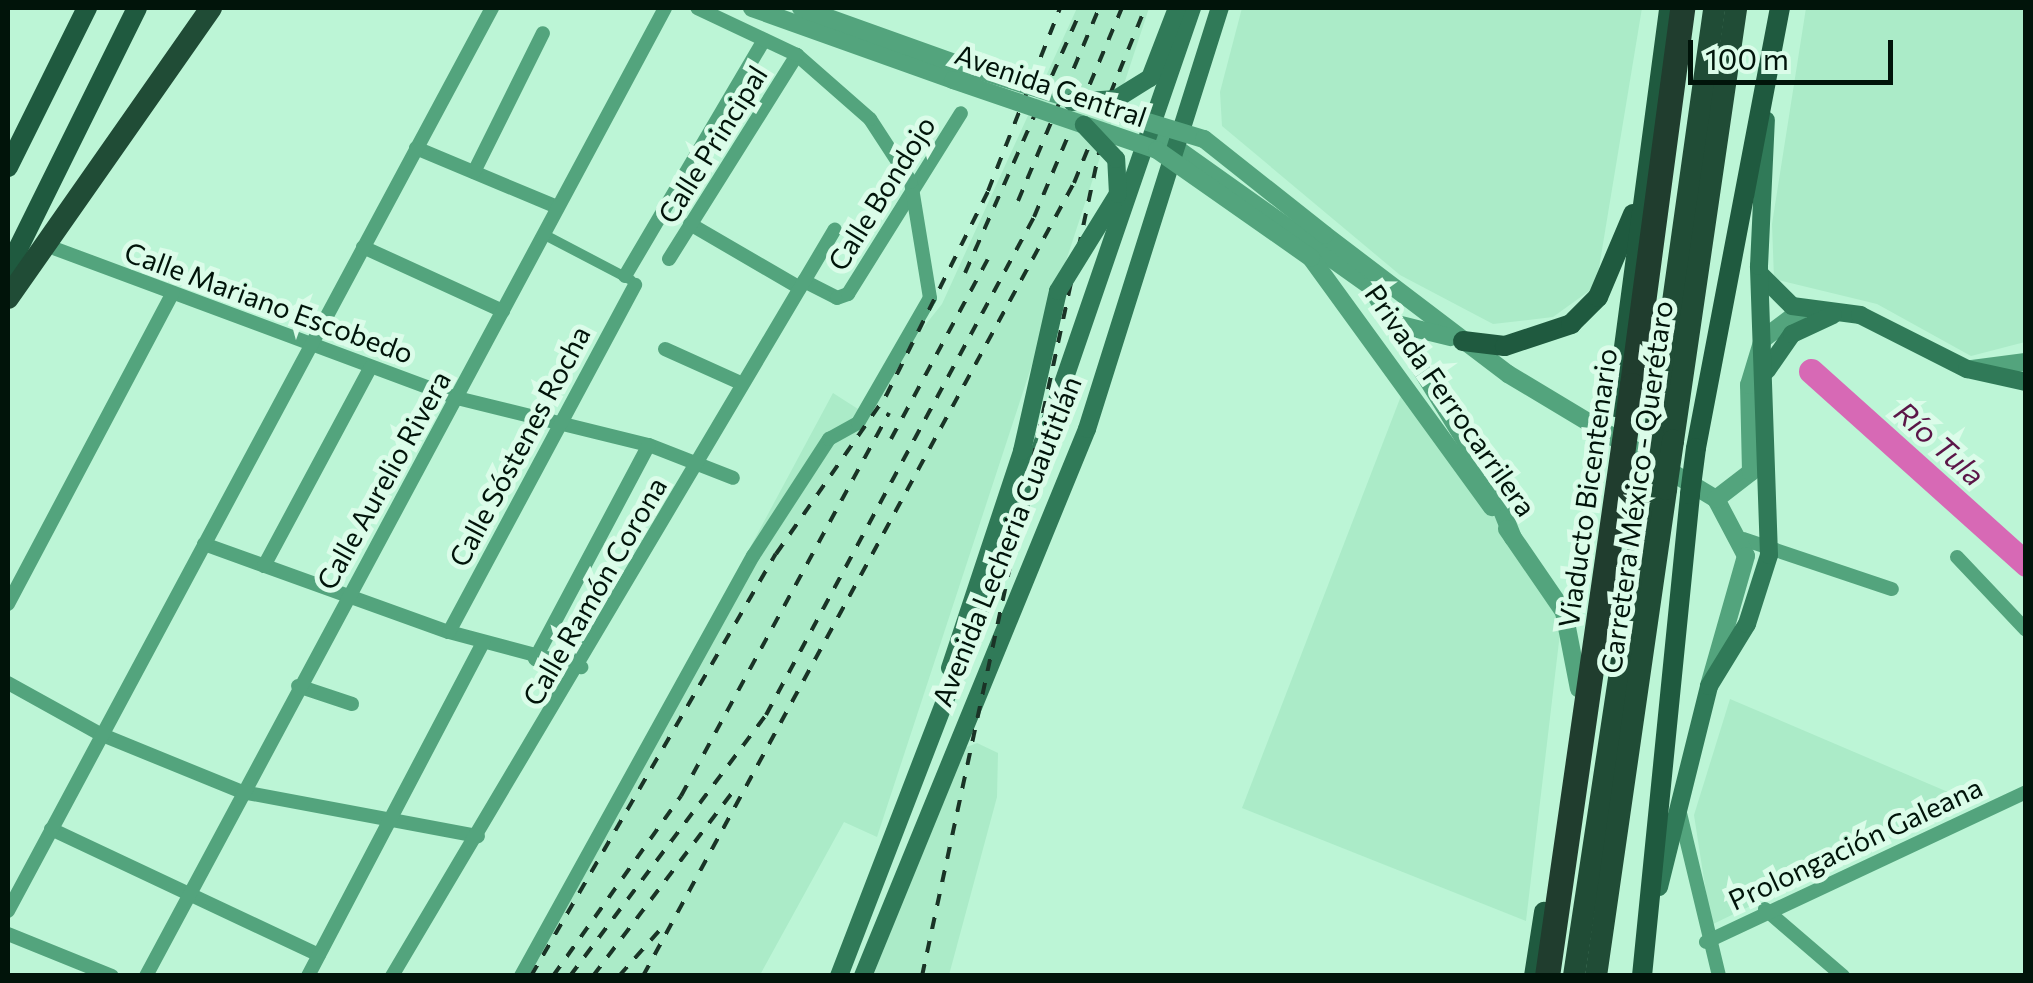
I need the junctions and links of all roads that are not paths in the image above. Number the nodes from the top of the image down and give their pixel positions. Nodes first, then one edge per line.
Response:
1 (87, 8) edge
2 (137, 8) edge
3 (211, 8) edge
4 (224, 8) edge
5 (492, 8) edge
6 (664, 8) edge
7 (697, 8) edge
8 (752, 8) edge
9 (801, 8) edge
10 (1177, 8) edge
11 (1192, 8) edge
12 (1220, 8) edge
13 (1669, 8) edge
14 (1682, 8) edge
15 (1714, 8) edge
16 (1736, 8) edge
17 (1780, 8) edge
18 (543, 34) dead end
19 (764, 40) junction
20 (797, 55) junction
21 (956, 73) junction
22 (1767, 94) junction
23 (1072, 102) junction
24 (961, 113) dead end
25 (1084, 125) junction
26 (1152, 131) junction
27 (1178, 141) junction
28 (416, 148) junction
29 (8, 167) edge
30 (474, 172) junction
31 (1646, 180) junction
32 (911, 182) junction
33 (558, 207) junction
34 (690, 224) junction
35 (835, 229) dead end
36 (544, 234) junction
37 (1324, 235) joint
38 (363, 247) junction
39 (56, 249) junction
40 (1310, 258) joint
41 (669, 259) dead end
42 (1759, 266) junction
43 (630, 281) junction
44 (11, 283) edge
45 (802, 284) junction
46 (173, 294) junction
47 (1804, 309) junction
48 (503, 311) junction
49 (1838, 313) junction
50 (1398, 324) junction
51 (1763, 339) junction
52 (1463, 341) junction
53 (310, 346) junction
54 (665, 350) dead end
55 (2026, 362) edge
56 (370, 368) junction
57 (1966, 369) junction
58 (1766, 370) junction
59 (2026, 382) edge
60 (743, 384) junction
61 (457, 398) junction
62 (555, 420) junction
63 (1664, 439) junction
64 (649, 446) junction
65 (698, 460) junction
66 (734, 478) dead end
67 (1656, 488) junction
68 (1716, 500) junction
69 (1513, 538) junction
70 (1743, 538) junction
71 (204, 544) junction
72 (1769, 554) junction
73 (1957, 558) dead end
74 (264, 566) junction
75 (1892, 589) dead end
76 (352, 600) junction
77 (8, 604) edge
78 (2026, 630) edge
79 (448, 632) junction
80 (483, 642) junction
81 (535, 659) junction
82 (581, 667) junction
83 (8, 683) edge
84 (298, 686) junction
85 (1709, 686) junction
86 (1580, 688) junction
87 (945, 699) junction
88 (352, 704) dead end
89 (100, 734) junction
90 (1661, 780) junction
91 (242, 792) junction
92 (2026, 792) edge
93 (1676, 800) junction
94 (1596, 823) junction
95 (387, 825) junction
96 (51, 829) junction
97 (478, 836) junction
98 (189, 892) junction
99 (1765, 910) junction
100 (8, 911) edge
101 (8, 934) edge
102 (1706, 942) junction
103 (319, 954) junction
104 (112, 976) edge
105 (146, 976) edge
106 (308, 976) edge
107 (392, 976) edge
108 (521, 976) edge
109 (839, 976) edge
110 (863, 976) edge
111 (1534, 976) edge
112 (1551, 976) edge
113 (1574, 976) edge
114 (1596, 976) edge
115 (1642, 976) edge
116 (1718, 976) edge
117 (1843, 976) edge

1 - 29 main road
2 - 44 main road
3 - 44 highway
4 - 39 street
5 - 28 street
6 - 33 street, Calle Aurelio Rivera
7 - 19 street
8 - 21 street, Avenida Central
9 - 21 street, Avenida Central
10 - 23 main road, bridge
11 - 26 main road, Avenida Lecheria Cuautitlán
12 - 27 main road, Avenida Lecheria Cuautitlán
13 - 31 main road
14 - 112 highway, Viaducto Bicentenario, bridge
15 - 63 highway, Carretera México - Querétaro
16 - 63 highway, Carretera México - Querétaro
17 - 22 main road
18 - 30 street
19 - 20 street
19 - 43 street, Calle Sóstenes Rocha
20 - 32 street
20 - 34 street, Calle Principal
21 - 23 street, Avenida Central, bridge
21 - 25 street, Avenida Central, bridge
22 - 42 main road
22 - 90 main road, bridge
23 - 37 street, Avenida Central, bridge
24 - 32 street, Calle Bondojo
25 - 40 street, Avenida Central, bridge
25 - 87 main road, bridge
26 - 27 street
26 - 87 main road, Avenida Lecheria Cuautitlán
27 - 50 street
27 - 110 main road, Avenida Lecheria Cuautitlán
28 - 30 street
28 - 38 street
30 - 33 street
31 - 52 main road
31 - 86 main road
32 - 45 street, Calle Bondojo
32 - 108 street
33 - 36 street, Calle Aurelio Rivera
34 - 41 street, Calle Principal
34 - 45 street
35 - 45 street, Calle Ramón Corona
36 - 43 street
36 - 48 street, Calle Aurelio Rivera
37 - 52 street, Privada Ferrocarrilera
38 - 48 street
38 - 53 street
39 - 44 street
39 - 46 street, Calle Mariano Escobedo
40 - 69 street, Privada Ferrocarrilera
42 - 47 main road
42 - 51 main road
43 - 62 street, Calle Sóstenes Rocha
45 - 60 street, Calle Ramón Corona
46 - 53 street, Calle Mariano Escobedo
46 - 77 street
47 - 49 main road
47 - 51 street
48 - 61 street, Calle Aurelio Rivera
49 - 57 main road
49 - 58 main road
50 - 52 street
50 - 69 street
51 - 58 main road
51 - 68 street
52 - 68 street, Privada Ferrocarrilera
53 - 56 street, Calle Mariano Escobedo
53 - 71 street
54 - 60 street
55 - 57 street
56 - 61 street, Calle Mariano Escobedo
56 - 74 street
57 - 59 main road
58 - 72 main road
60 - 65 street, Calle Ramón Corona
61 - 62 street, Calle Mariano Escobedo
61 - 76 street, Calle Aurelio Rivera
62 - 64 street, Calle Mariano Escobedo
62 - 79 street, Calle Sóstenes Rocha
63 - 67 highway, Carretera México - Querétaro, bridge
64 - 65 street, Calle Mariano Escobedo
64 - 81 street
65 - 66 street, Calle Mariano Escobedo
65 - 82 street, Calle Ramón Corona
67 - 94 highway, Carretera México - Querétaro
67 - 114 highway, Carretera México - Querétaro
68 - 70 street
69 - 86 street, Privada Ferrocarrilera
70 - 72 street
70 - 85 street
71 - 74 street
71 - 89 street
72 - 75 street
72 - 85 main road
73 - 78 street
74 - 76 street
76 - 79 street
76 - 84 street, Calle Aurelio Rivera
79 - 80 street
80 - 81 street
80 - 95 street
81 - 82 street
82 - 97 street, Calle Ramón Corona
83 - 89 street
84 - 88 street
84 - 91 street, Calle Aurelio Rivera
85 - 93 main road
86 - 111 main road
87 - 109 main road, Avenida Lecheria Cuautitlán
89 - 91 street
89 - 96 street
90 - 93 street
90 - 115 main road
91 - 95 street
91 - 98 street, Calle Aurelio Rivera
92 - 99 street, Prolongación Galeana
93 - 102 street
93 - 115 main road
94 - 112 highway
94 - 113 highway, Carretera México - Querétaro
95 - 97 street
95 - 103 street
96 - 98 street
96 - 100 street
97 - 107 street, Calle Ramón Corona
98 - 103 street
98 - 105 street, Calle Aurelio Rivera
99 - 102 street, Prolongación Galeana
99 - 117 street
101 - 104 street
102 - 116 street
103 - 106 street

